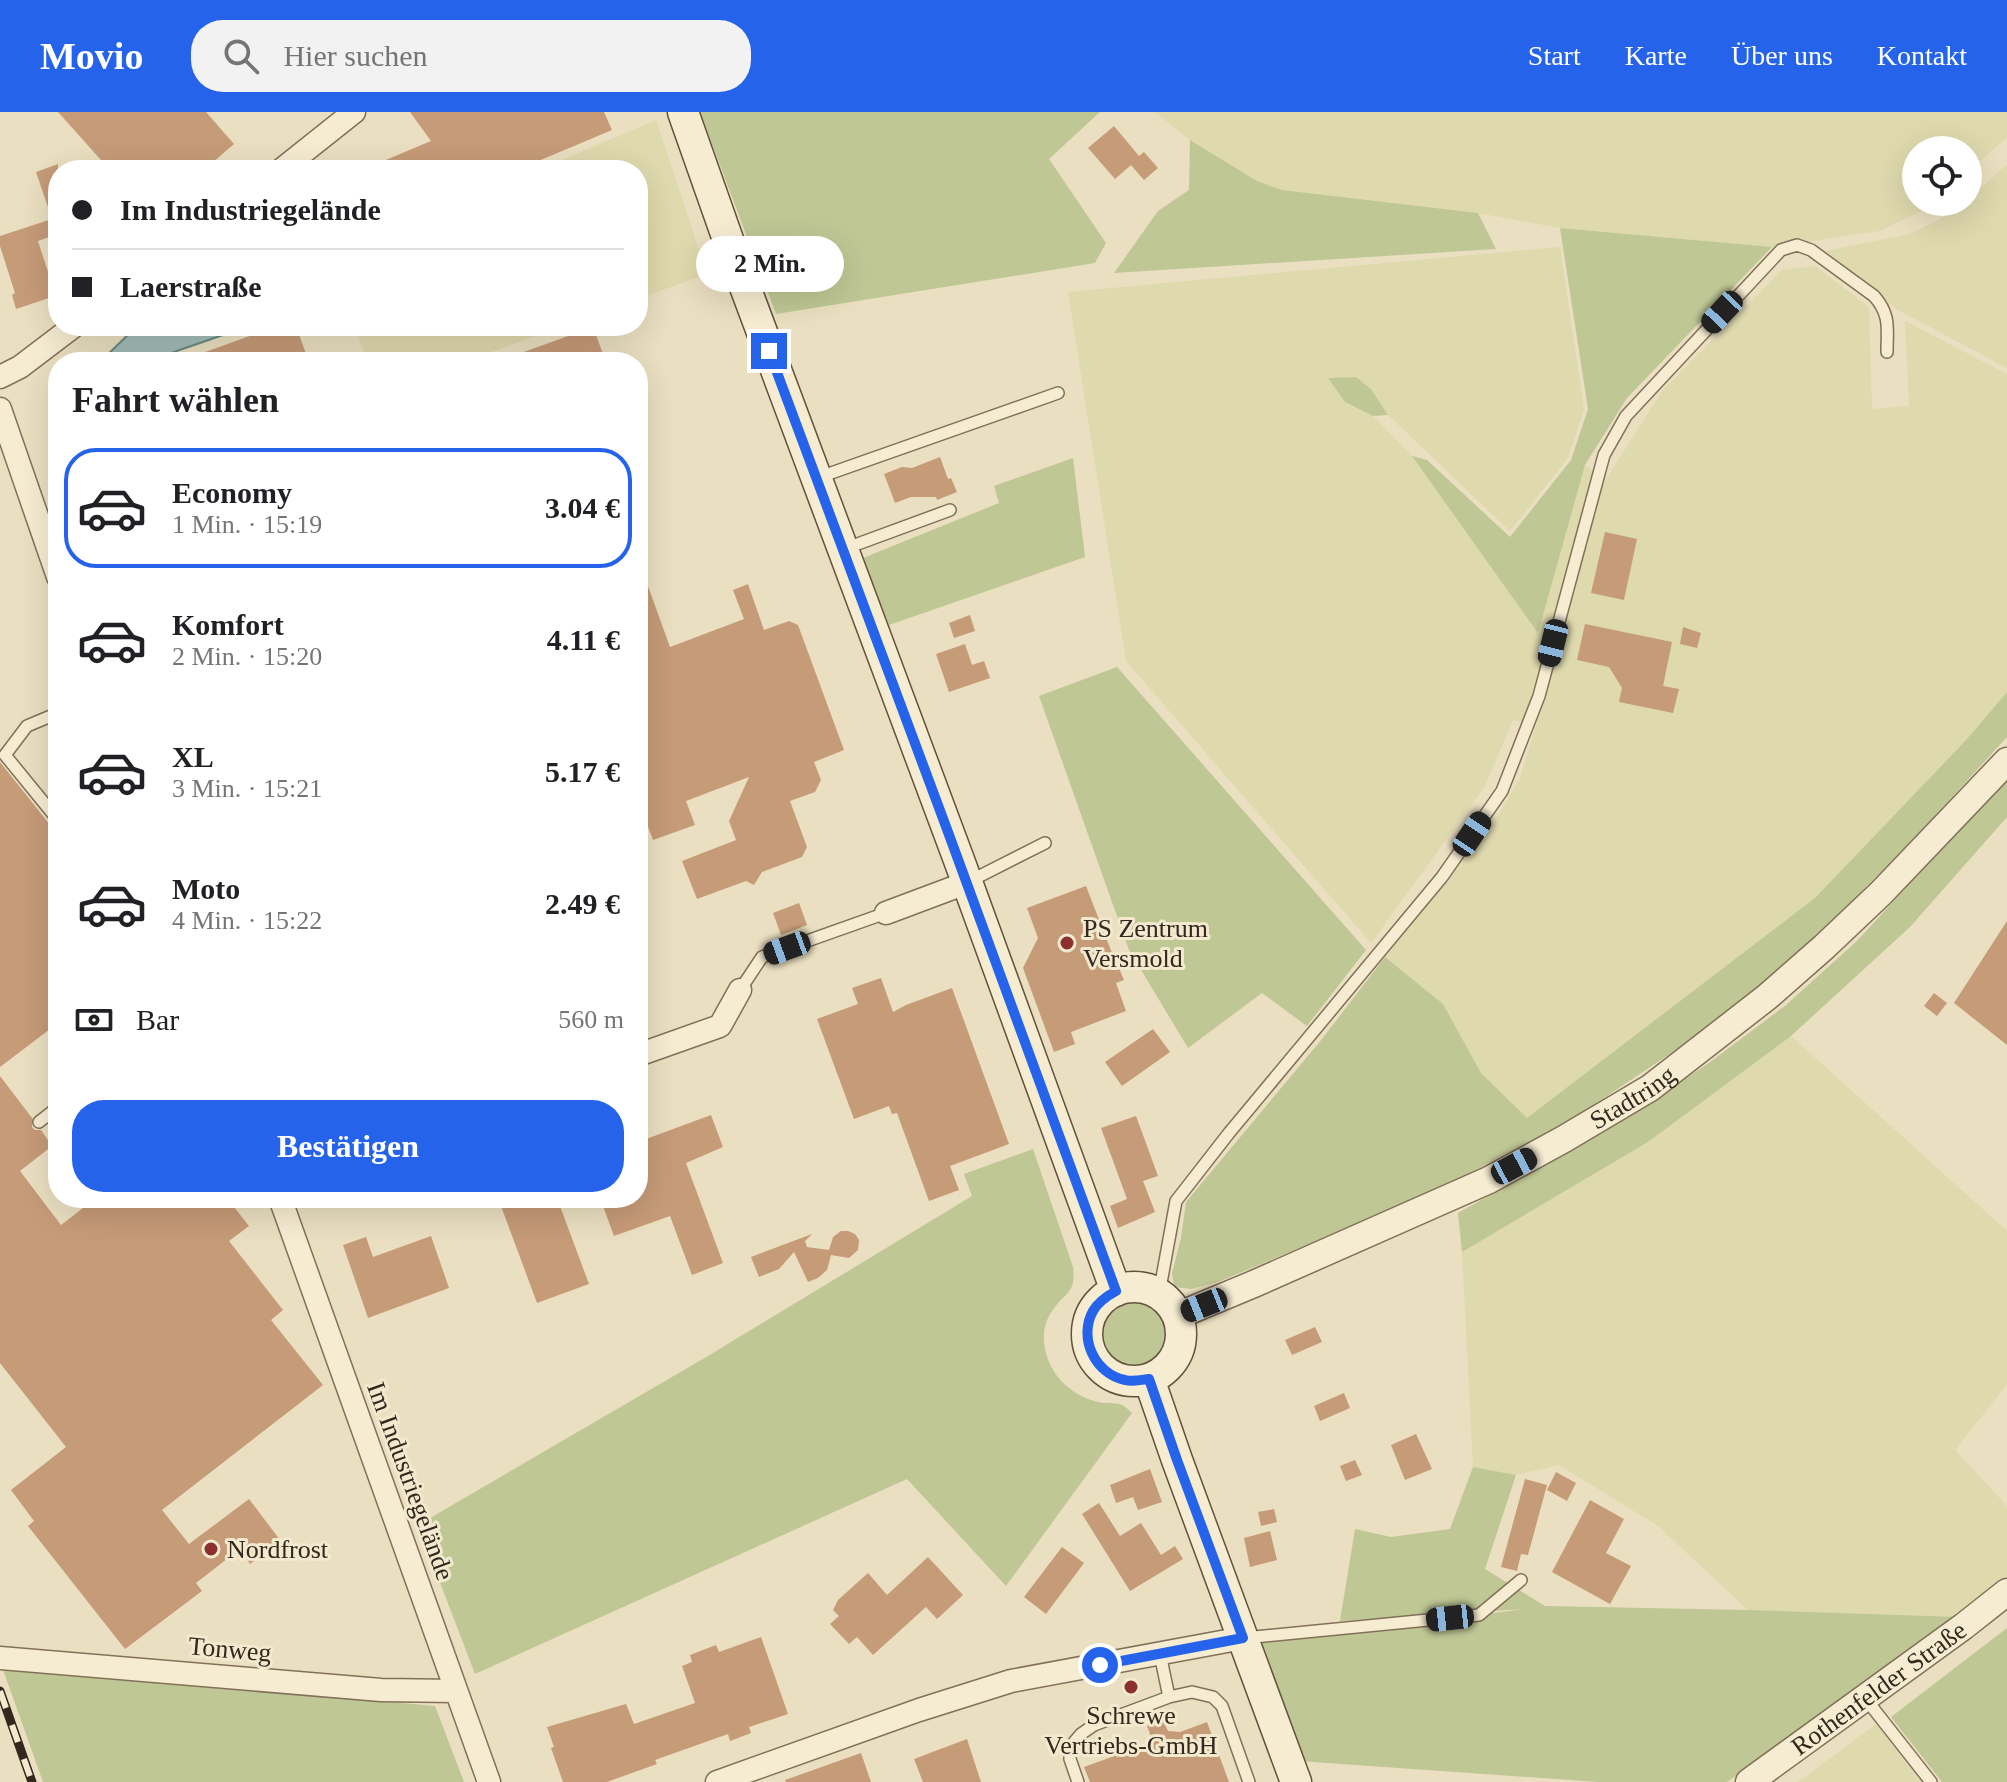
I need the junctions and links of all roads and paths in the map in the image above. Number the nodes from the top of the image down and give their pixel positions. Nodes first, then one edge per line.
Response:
1 (354, 112) edge
2 (683, 112) edge
3 (294, 160) edge
4 (61, 336) edge
5 (1887, 352) dead end
6 (0, 377) edge
7 (1058, 393) dead end
8 (0, 409) edge
9 (817, 479) junction
10 (950, 510) dead end
11 (48, 548) edge
12 (843, 550) junction
13 (48, 717) edge
14 (2007, 761) edge
15 (48, 808) edge
16 (1045, 843) dead end
17 (966, 883) junction
18 (886, 913) joint
19 (740, 990) joint
20 (648, 1046) edge
21 (48, 1115) edge
22 (39, 1122) dead end
23 (284, 1208) edge
24 (1116, 1291) junction
25 (1168, 1305) junction
26 (1149, 1379) junction
27 (1521, 1580) dead end
28 (2007, 1592) edge
29 (1243, 1638) junction
30 (1160, 1654) junction
31 (0, 1658) edge
32 (456, 1691) junction
33 (1169, 1697) junction
34 (1865, 1698) junction
35 (489, 1782) edge
36 (717, 1782) edge
37 (1078, 1782) edge
38 (1249, 1782) edge
39 (1296, 1782) edge
40 (1749, 1782) edge
41 (1931, 1782) edge

1 - 3 street
2 - 9 main road
4 - 6 street
5 - 25 lane
7 - 9 lane
8 - 11 street
9 - 12 main road
10 - 12 lane
12 - 17 main road
13 - 15 lane
14 - 25 street, Stadtring
16 - 17 lane
17 - 18 street
17 - 24 main road
18 - 19 lane
19 - 20 street
21 - 22 lane
23 - 32 street, Im Industriegelände
24 - 25 main road
24 - 26 main road
25 - 26 main road
26 - 29 main road
27 - 29 lane
28 - 34 street, Rothenfelder Straße
29 - 30 street
29 - 39 main road
30 - 33 lane
30 - 36 street
31 - 32 street, Tonweg
32 - 35 street, Im Industriegelände
33 - 37 lane
33 - 38 lane
34 - 40 street, Rothenfelder Straße
34 - 41 lane

